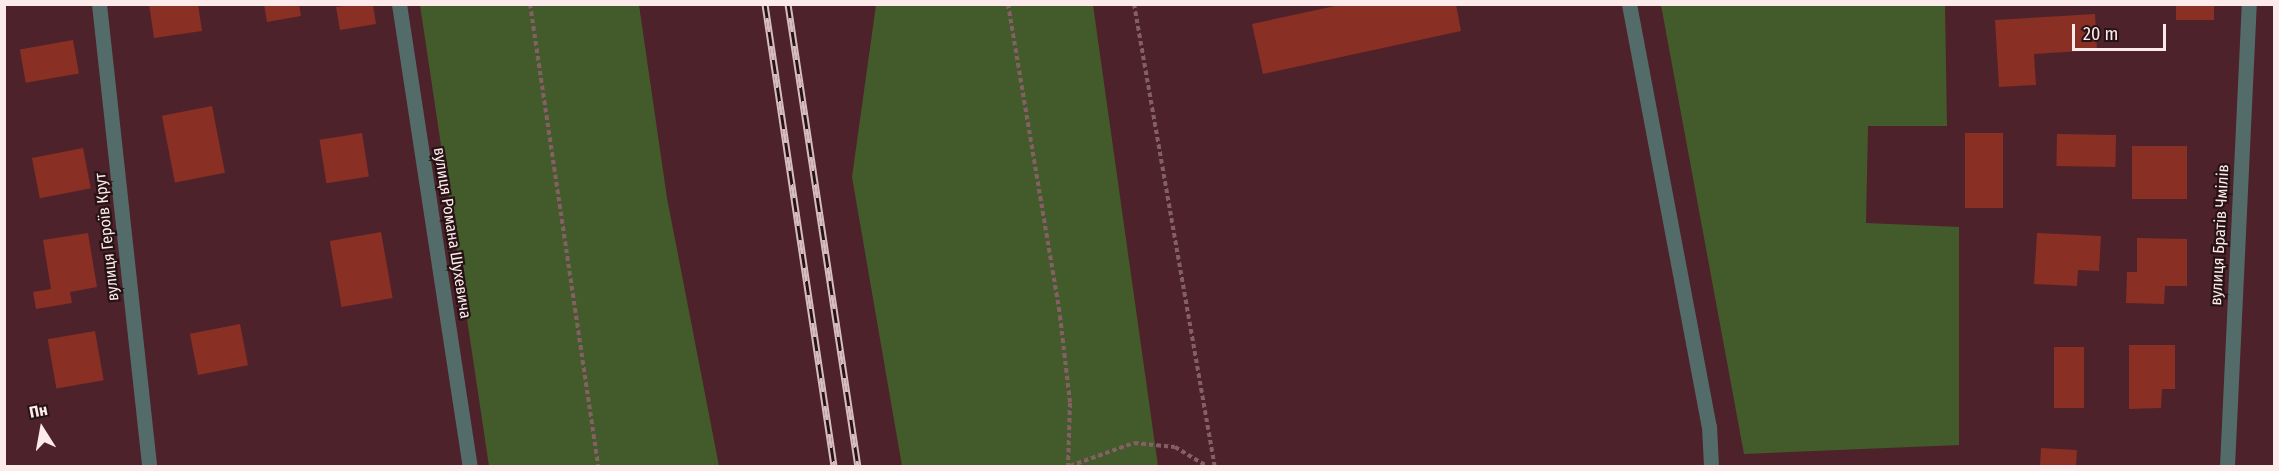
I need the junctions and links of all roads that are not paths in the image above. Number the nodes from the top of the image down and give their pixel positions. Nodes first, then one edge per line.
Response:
1 (99, 4) edge
2 (399, 4) edge
3 (1629, 4) edge
4 (2249, 4) edge
5 (149, 466) edge
6 (470, 466) edge
7 (1711, 466) edge
8 (2227, 466) edge

1 - 5 street, вулиця Героїв Крут
2 - 6 street, вулиця Романа Шухевича
3 - 7 street
4 - 8 street, вулиця Братів Чмілів

